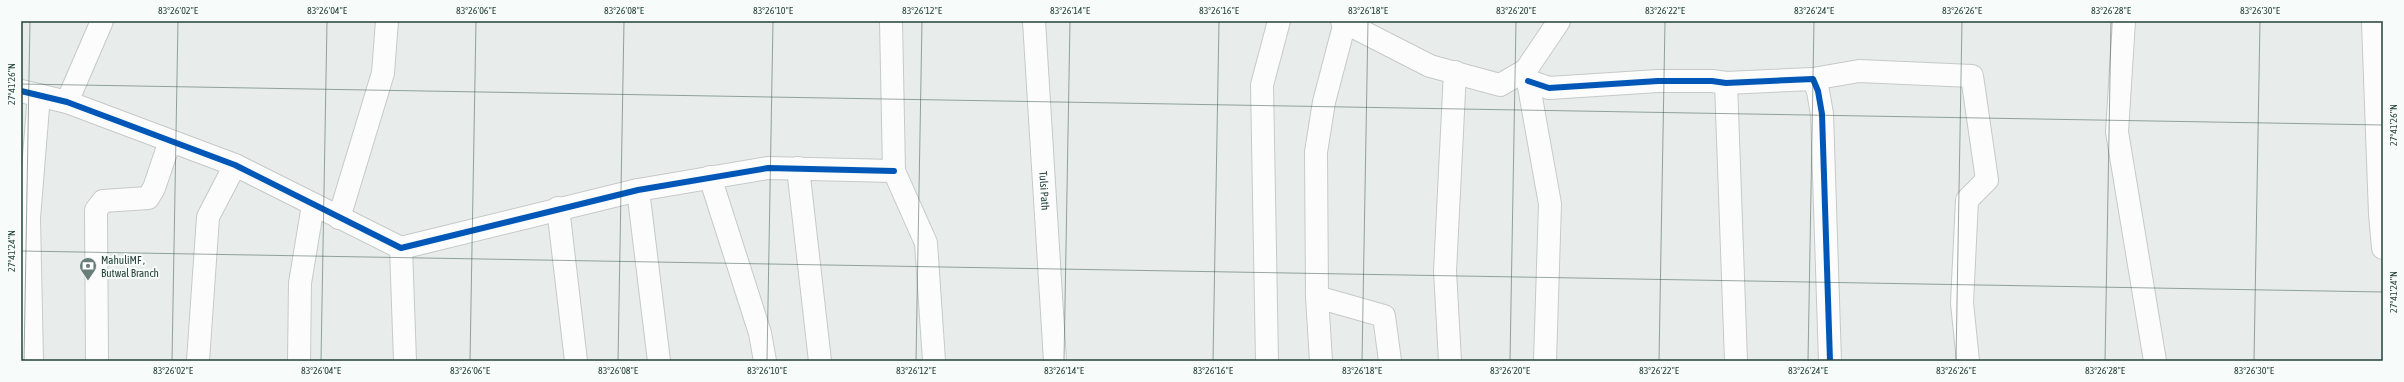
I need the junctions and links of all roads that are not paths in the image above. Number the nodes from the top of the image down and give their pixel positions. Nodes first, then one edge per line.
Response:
1 (102, 21) edge
2 (387, 21) edge
3 (892, 21) edge
4 (1034, 21) edge
5 (1279, 21) edge
6 (1559, 21) edge
7 (2124, 21) edge
8 (1344, 22) edge
9 (2374, 22) edge
10 (1455, 72) junction
11 (1527, 76) junction
12 (1813, 79) junction
13 (1726, 83) junction
14 (30, 93) edge
15 (66, 102) junction
16 (170, 141) junction
17 (234, 165) junction
18 (798, 168) junction
19 (894, 171) junction
20 (710, 177) junction
21 (638, 190) junction
22 (313, 205) junction
23 (558, 208) junction
24 (338, 218) junction
25 (401, 248) junction
26 (2383, 248) edge
27 (1317, 297) junction
28 (32, 361) edge
29 (97, 361) edge
30 (198, 361) edge
31 (299, 361) edge
32 (404, 361) edge
33 (576, 361) edge
34 (659, 361) edge
35 (765, 361) edge
36 (820, 361) edge
37 (934, 361) edge
38 (1055, 361) edge
39 (1267, 361) edge
40 (1321, 361) edge
41 (1390, 361) edge
42 (1450, 361) edge
43 (1546, 361) edge
44 (1736, 361) edge
45 (1830, 361) edge
46 (1968, 361) edge
47 (2155, 361) edge

1 - 15 street
2 - 24 street
3 - 19 street
4 - 38 street, Tulsi Path
5 - 39 street
6 - 11 street
7 - 47 street
8 - 10 street
8 - 27 street
9 - 26 street
10 - 11 street
10 - 42 street
11 - 13 street
11 - 43 street
12 - 13 street
12 - 45 street
12 - 46 street
13 - 44 street
14 - 15 street
14 - 28 street
15 - 16 street
16 - 17 street
16 - 29 street
17 - 22 street
17 - 30 street
18 - 19 street
18 - 20 street
18 - 36 street
19 - 37 street
20 - 21 street
20 - 35 street
21 - 23 street
21 - 34 street
22 - 24 street
22 - 31 street
23 - 25 street
23 - 33 street
24 - 25 street
25 - 32 street
27 - 40 street
27 - 41 street

